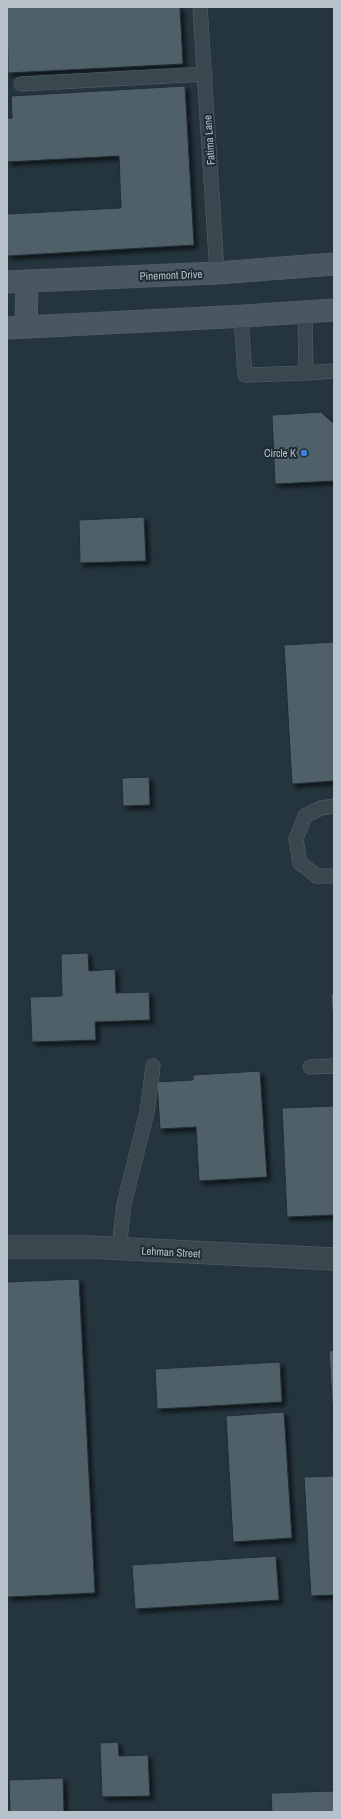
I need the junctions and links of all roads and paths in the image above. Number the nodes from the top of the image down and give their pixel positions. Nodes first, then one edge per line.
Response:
1 (200, 7) edge
2 (204, 74) junction
3 (21, 84) dead end
4 (334, 264) edge
5 (217, 273) junction
6 (17, 281) edge
7 (334, 310) edge
8 (305, 312) junction
9 (241, 317) junction
10 (17, 327) edge
11 (334, 371) edge
12 (306, 373) junction
13 (334, 806) edge
14 (334, 876) edge
15 (153, 1066) dead end
16 (334, 1066) edge
17 (310, 1067) dead end
18 (7, 1247) edge
19 (119, 1249) junction
20 (334, 1259) edge

1 - 2 lane, Fatima Lane
2 - 3 lane
2 - 5 lane, Fatima Lane
4 - 5 main road, Pinemont Drive
5 - 6 main road, Pinemont Drive
6 - 10 main road
7 - 8 main road
8 - 9 main road
8 - 12 lane
9 - 10 main road
9 - 12 lane
11 - 12 lane
13 - 14 lane
15 - 19 lane
16 - 17 lane
18 - 19 street, Lehman Street
19 - 20 street, Lehman Street

